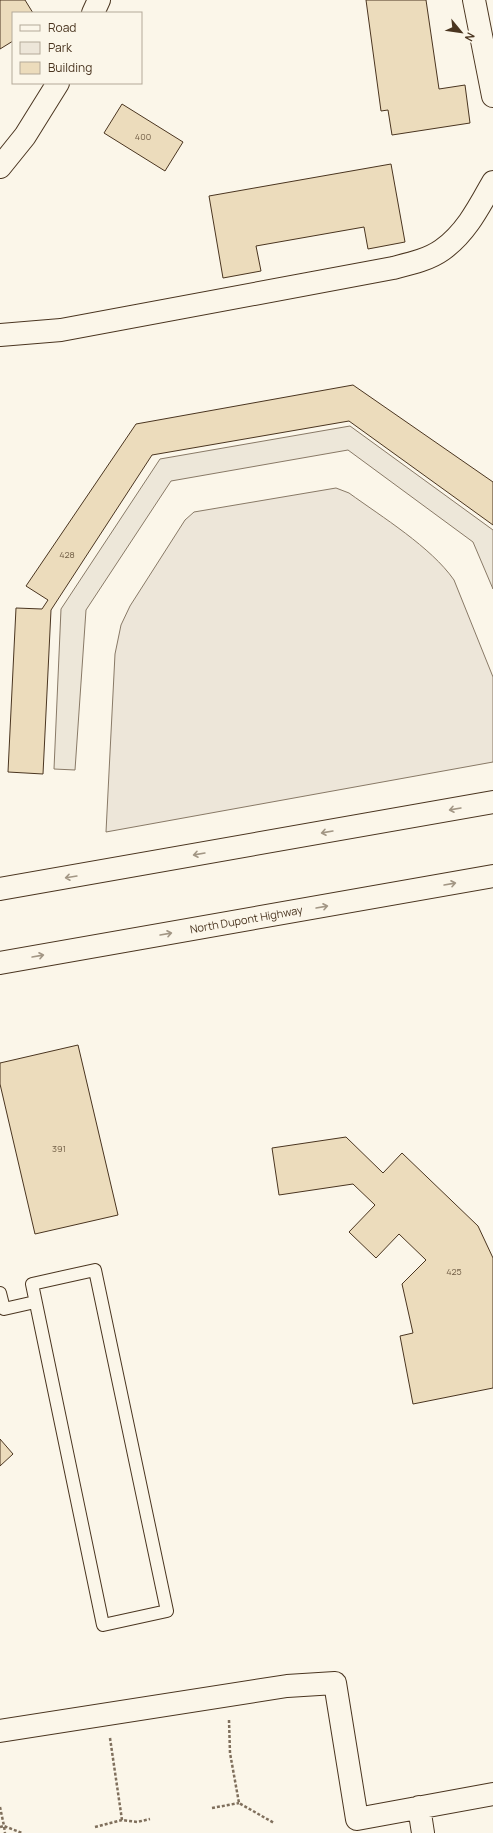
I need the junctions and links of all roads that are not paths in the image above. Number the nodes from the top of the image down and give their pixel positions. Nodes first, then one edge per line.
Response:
1 (99, 0) edge
2 (474, 0) edge
3 (93, 12) edge
4 (57, 84) edge
5 (493, 96) edge
6 (0, 167) edge
7 (493, 182) edge
8 (0, 335) edge
9 (493, 802) edge
10 (493, 876) edge
11 (0, 889) edge
12 (0, 963) edge
13 (0, 1293) edge
14 (35, 1302) junction
15 (0, 1731) edge
16 (493, 1794) edge
17 (419, 1807) junction
18 (358, 1826) edge
19 (423, 1833) edge

1 - 3 main road
2 - 5 main road
4 - 6 main road
7 - 8 main road
9 -> 11 main road
12 -> 10 main road, North Dupont Highway
13 - 14 lane
14 - 14 lane
15 - 18 main road
16 - 17 main road
17 - 18 main road
17 - 19 main road

